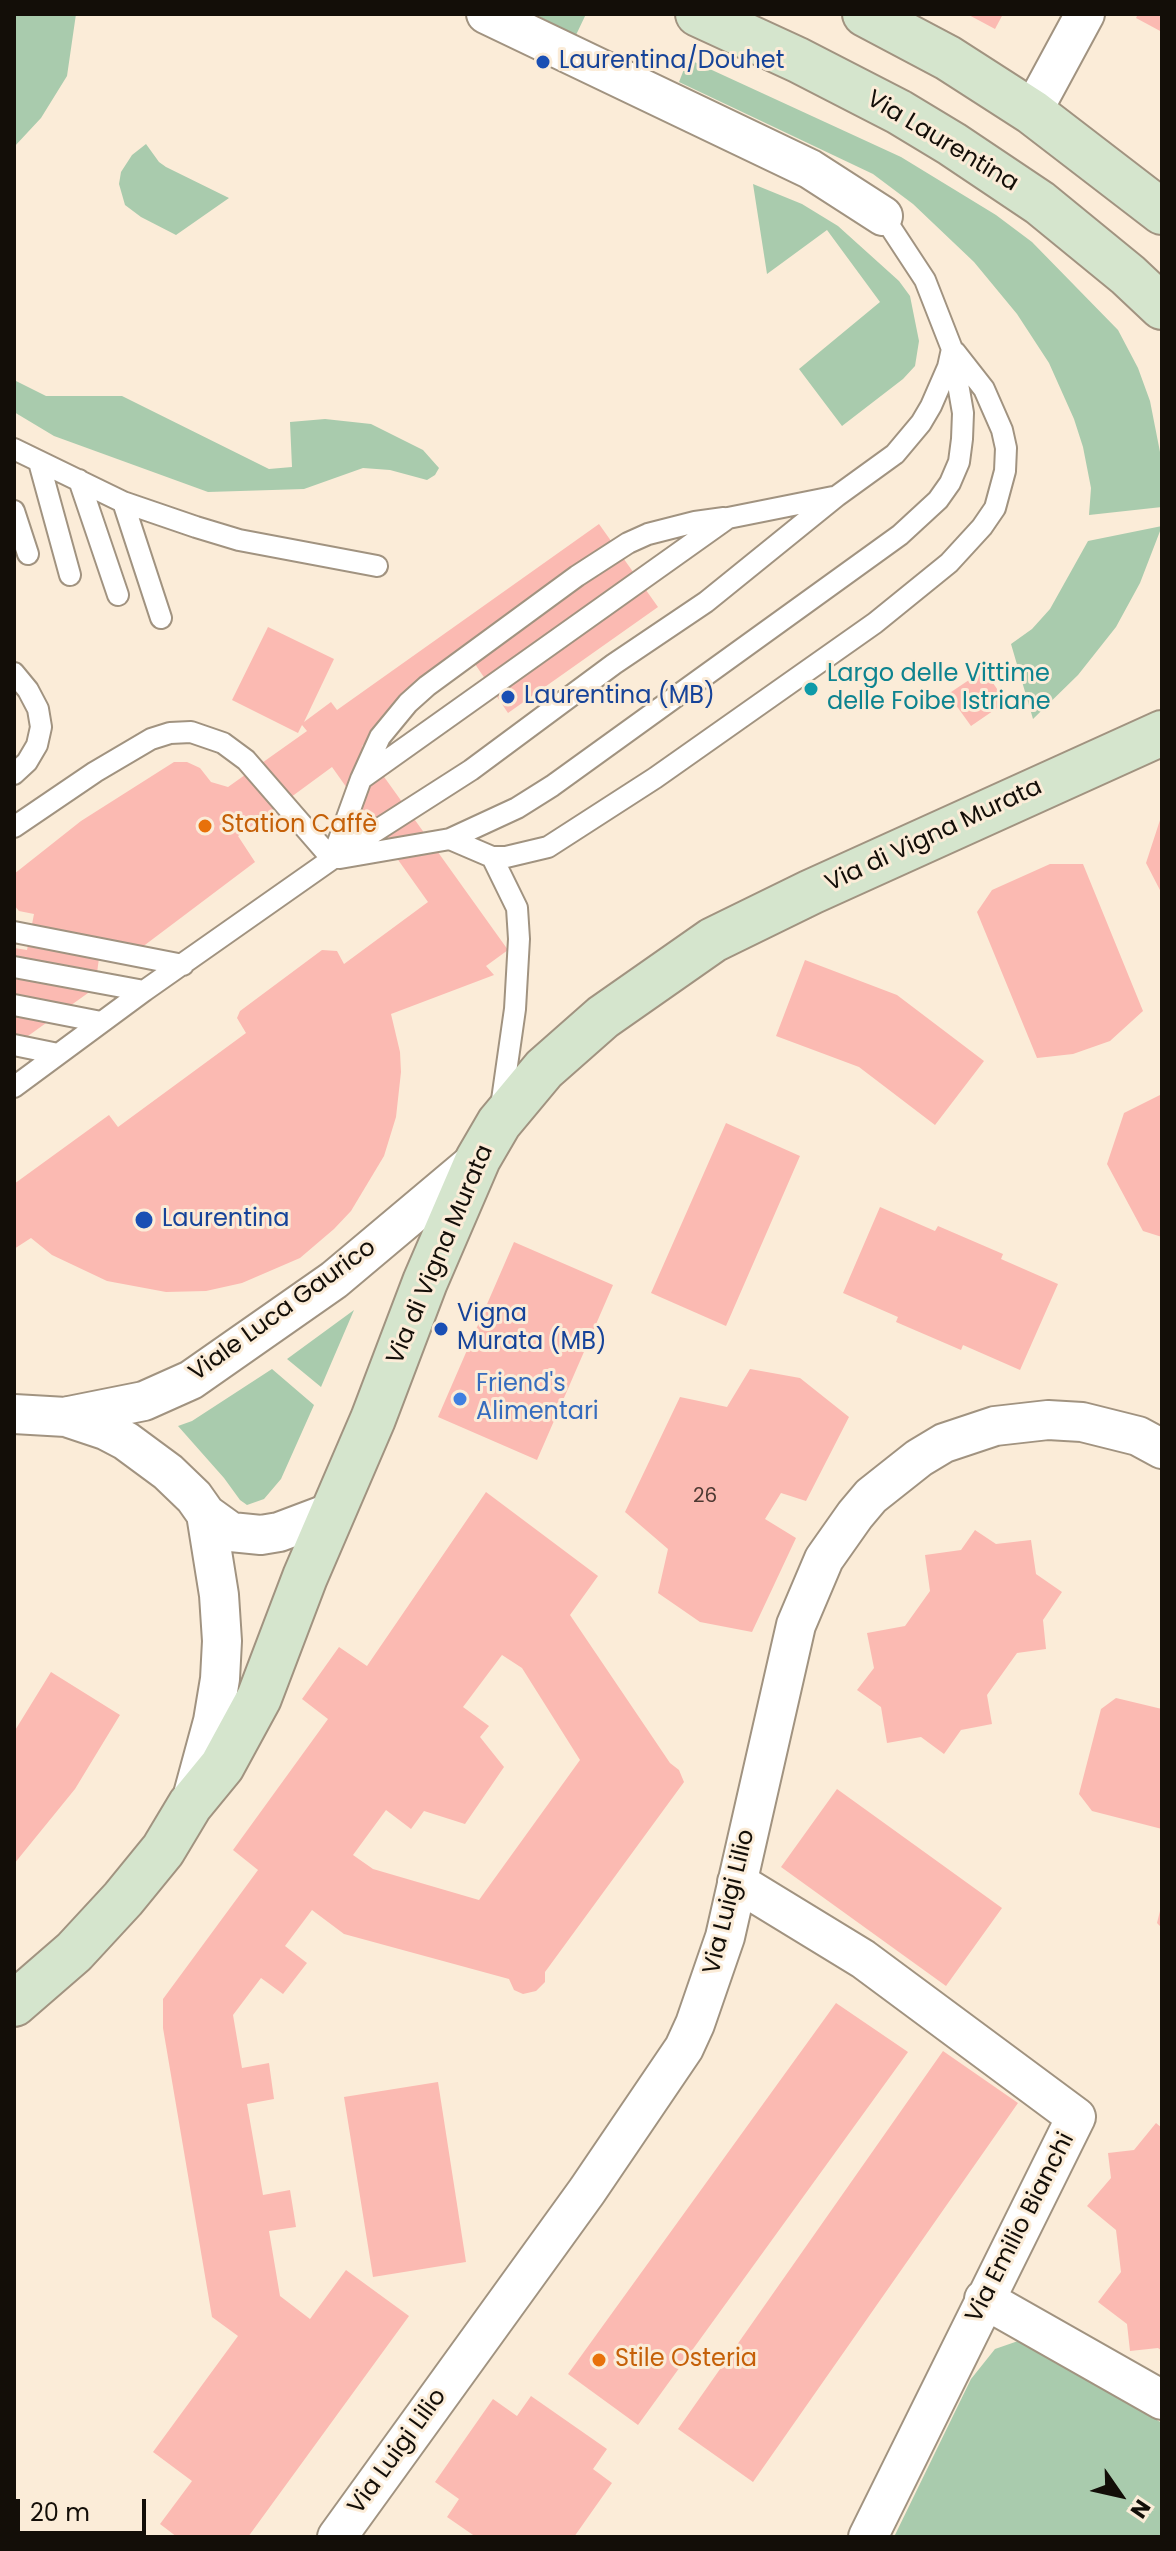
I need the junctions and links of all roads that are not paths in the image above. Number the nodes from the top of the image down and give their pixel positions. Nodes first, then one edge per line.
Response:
1 (486, 14) edge
2 (698, 14) edge
3 (865, 14) edge
4 (1085, 14) edge
5 (1032, 112) junction
6 (1162, 212) edge
7 (883, 216) joint
8 (1162, 307) edge
9 (952, 349) junction
10 (14, 449) edge
11 (39, 462) junction
12 (79, 480) junction
13 (837, 496) junction
14 (123, 502) junction
15 (14, 511) edge
16 (728, 518) junction
17 (28, 554) dead end
18 (377, 566) dead end
19 (70, 575) dead end
20 (118, 595) dead end
21 (161, 618) dead end
22 (14, 673) edge
23 (1162, 733) edge
24 (14, 774) edge
25 (361, 779) junction
26 (14, 827) edge
27 (450, 839) junction
28 (492, 857) junction
29 (332, 859) junction
30 (14, 932) edge
31 (183, 965) junction
32 (14, 967) edge
33 (144, 991) junction
34 (14, 1005) edge
35 (101, 1022) junction
36 (14, 1045) edge
37 (58, 1054) junction
38 (16, 1084) edge
39 (488, 1141) junction
40 (14, 1414) edge
41 (66, 1417) junction
42 (1162, 1449) edge
43 (332, 1512) junction
44 (206, 1514) junction
45 (190, 1805) junction
46 (737, 1882) junction
47 (14, 2004) edge
48 (984, 2299) junction
49 (1162, 2400) edge
50 (337, 2537) edge
51 (868, 2537) edge

1 - 7 street
2 - 8 main road, Via Laurentina
3 - 5 main road
4 - 5 street
5 - 6 main road
7 - 9 lane
9 - 13 lane
9 - 27 lane
9 - 28 lane
10 - 11 lane
11 - 12 lane
11 - 19 lane
12 - 14 lane
12 - 20 lane
13 - 16 lane
13 - 29 lane
14 - 18 lane
14 - 21 lane
15 - 17 lane
16 - 25 lane
16 - 25 lane
22 - 24 lane
23 - 39 main road, Via di Vigna Murata
25 - 29 lane
26 - 29 lane
27 - 28 lane
27 - 29 lane
28 - 39 lane
29 - 31 lane
30 - 31 lane
31 - 33 lane
32 - 33 lane
33 - 35 lane
34 - 35 lane
35 - 37 lane
36 - 37 lane
37 - 38 lane
39 - 41 street, Viale Luca Gaurico
39 - 43 main road, Via di Vigna Murata
40 - 41 street, Viale Luca Gaurico
41 - 44 street, Viale Luca Gaurico
42 - 46 street, Via Luigi Lilio
43 - 44 street, Viale Luca Gaurico
43 - 45 main road, Via di Vigna Murata
44 - 45 street
45 - 47 main road, Via di Vigna Murata
46 - 48 street, Via Emilio Bianchi
46 - 50 street, Via Luigi Lilio
48 - 49 street
48 - 51 street, Via Emilio Bianchi

